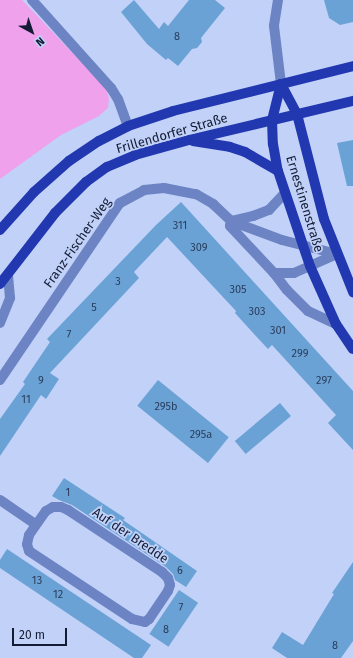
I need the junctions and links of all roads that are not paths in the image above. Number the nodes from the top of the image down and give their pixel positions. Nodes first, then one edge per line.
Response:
1 (32, 0) edge
2 (278, 0) edge
3 (353, 66) edge
4 (281, 84) junction
5 (353, 101) edge
6 (297, 114) junction
7 (272, 120) junction
8 (128, 126) junction
9 (189, 140) junction
10 (278, 171) junction
11 (285, 193) junction
12 (231, 221) junction
13 (0, 230) edge
14 (302, 244) junction
15 (337, 254) junction
16 (310, 266) junction
17 (274, 273) junction
18 (8, 274) junction
19 (0, 284) edge
20 (353, 292) edge
21 (0, 323) edge
22 (336, 324) junction
23 (353, 349) edge
24 (0, 380) edge
25 (0, 500) edge
26 (35, 524) junction

1 - 8 street
2 - 4 street
3 - 4 main road, Frillendorfer Straße
4 - 6 main road, Ernestinenstraße
4 - 7 main road, Ernestinenstraße
4 - 8 main road, Frillendorfer Straße
5 - 6 main road, Frillendorfer Straße
6 - 7 main road, Frillendorfer Straße
6 - 15 main road, Ernestinenstraße
7 - 9 main road, Frillendorfer Straße
7 - 10 main road, Ernestinenstraße
8 - 13 main road, Frillendorfer Straße
9 - 10 main road
9 - 18 main road, Frillendorfer Straße
10 - 11 main road, Ernestinenstraße
11 - 12 street
11 - 14 main road, Ernestinenstraße
12 - 14 street, Franz-Fischer-Weg
12 - 17 street, Franz-Fischer-Weg
12 - 24 street, Franz-Fischer-Weg
14 - 15 street, Franz-Fischer-Weg
14 - 16 main road, Ernestinenstraße
15 - 16 street
15 - 20 main road, Ernestinenstraße
16 - 17 street
16 - 22 main road, Ernestinenstraße
17 - 22 street, Franz-Fischer-Weg
18 - 19 main road, Frillendorfer Straße
18 - 21 street
22 - 23 main road, Ernestinenstraße
25 - 26 street
26 - 26 street, Auf der Bredde

